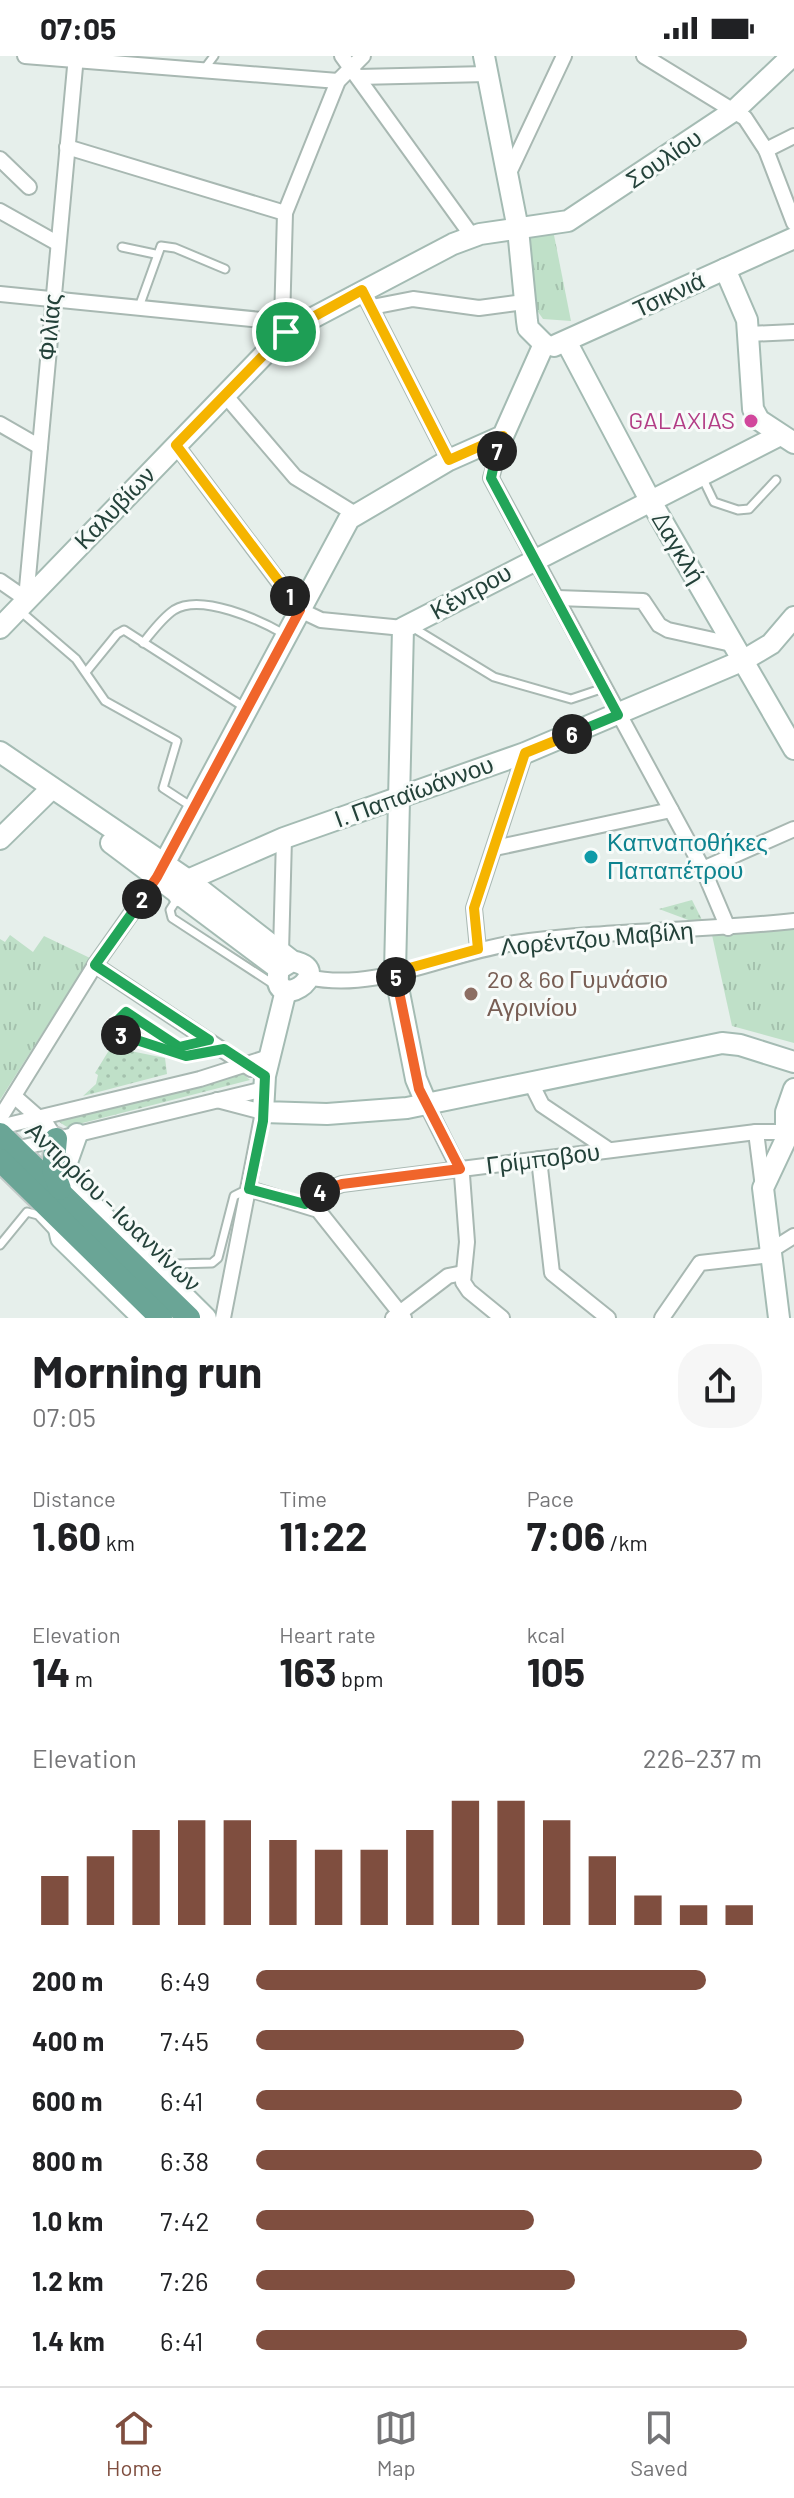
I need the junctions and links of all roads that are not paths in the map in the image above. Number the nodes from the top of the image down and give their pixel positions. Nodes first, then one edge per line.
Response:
1 (25, 56) edge
2 (363, 56) edge
3 (564, 56) edge
4 (644, 56) edge
5 (792, 56) edge
6 (75, 58) edge
7 (210, 62) edge
8 (485, 65) edge
9 (351, 67) edge
10 (338, 81) junction
11 (735, 110) junction
12 (794, 136) edge
13 (67, 147) junction
14 (766, 150) junction
15 (3, 166) edge
16 (507, 177) junction
17 (29, 187) dead end
18 (0, 211) edge
19 (285, 213) junction
20 (794, 223) edge
21 (518, 229) junction
22 (472, 236) junction
23 (794, 238) edge
24 (57, 243) junction
25 (122, 247) dead end
26 (155, 254) junction
27 (225, 269) dead end
28 (725, 269) junction
29 (0, 294) edge
30 (367, 298) junction
31 (52, 300) junction
32 (524, 302) junction
33 (138, 310) junction
34 (284, 327) junction
35 (794, 332) edge
36 (749, 334) junction
37 (567, 343) junction
38 (544, 344) junction
39 (225, 395) junction
40 (0, 424) edge
41 (503, 436) junction
42 (783, 437) edge
43 (176, 445) junction
44 (40, 447) junction
45 (449, 460) junction
46 (701, 475) junction
47 (776, 480) dead end
48 (650, 500) junction
49 (355, 514) junction
50 (535, 557) junction
51 (0, 581) edge
52 (557, 598) junction
53 (22, 604) junction
54 (300, 610) junction
55 (794, 617) edge
56 (406, 627) junction
57 (0, 628) edge
58 (286, 636) junction
59 (143, 643) junction
60 (740, 653) junction
61 (86, 672) junction
62 (604, 688) junction
63 (246, 708) junction
64 (618, 715) junction
65 (794, 749) edge
66 (0, 752) edge
67 (525, 753) junction
68 (0, 765) edge
69 (49, 792) junction
70 (400, 796) junction
71 (195, 808) junction
72 (671, 810) junction
73 (794, 829) edge
74 (284, 838) junction
75 (0, 839) edge
76 (495, 848) junction
77 (703, 869) junction
78 (160, 871) junction
79 (184, 888) junction
80 (794, 921) edge
81 (728, 928) junction
82 (478, 949) junction
83 (95, 965) junction
84 (282, 971) junction
85 (395, 972) junction
86 (308, 977) joint
87 (209, 1040) junction
88 (224, 1049) junction
89 (794, 1062) edge
90 (261, 1072) junction
91 (530, 1081) junction
92 (794, 1089) edge
93 (14, 1096) junction
94 (217, 1100) junction
95 (427, 1105) junction
96 (263, 1112) junction
97 (0, 1118) edge
98 (41, 1119) junction
99 (0, 1127) edge
100 (790, 1127) edge
101 (756, 1132) junction
102 (67, 1137) junction
103 (5, 1147) edge
104 (609, 1150) junction
105 (539, 1159) junction
106 (460, 1169) junction
107 (763, 1188) junction
108 (249, 1189) junction
109 (60, 1204) junction
110 (305, 1204) junction
111 (794, 1236) edge
112 (61, 1238) junction
113 (0, 1245) edge
114 (137, 1250) junction
115 (771, 1253) junction
116 (784, 1272) edge
117 (463, 1273) junction
118 (399, 1316) edge
119 (143, 1318) edge
120 (161, 1318) edge
121 (189, 1318) edge
122 (206, 1318) edge
123 (223, 1318) edge
124 (502, 1318) edge
125 (608, 1318) edge
126 (662, 1318) edge
127 (779, 1318) edge

1 - 6 street
2 - 9 street
3 - 16 street
4 - 11 street
5 - 11 street, Σουλίου
6 - 7 street
6 - 13 street, Φιλίας
7 - 10 street
8 - 9 street
8 - 16 street
9 - 10 street
9 - 22 street
10 - 19 street
11 - 14 street
11 - 21 street, Σουλίου
12 - 14 street
13 - 19 street
13 - 24 street, Φιλίας
14 - 20 street
15 - 17 street
16 - 21 street
18 - 24 street
19 - 34 street
21 - 22 street, Καλυβίων
21 - 32 street
22 - 30 street, Καλυβίων
23 - 28 street, Τσικνιά
24 - 31 street, Φιλίας
25 - 26 lane
26 - 27 lane
26 - 33 lane
28 - 36 street
28 - 37 street, Τσικνιά
29 - 31 street
30 - 32 street
30 - 34 street, Καλυβίων
30 - 45 street
31 - 33 street
31 - 44 street, Φιλίας
32 - 38 street
33 - 34 street
34 - 39 street, Καλυβίων
35 - 36 street
36 - 42 street
37 - 38 street, Τσικνιά
37 - 48 street, Δαγκλή
38 - 41 street
39 - 43 street, Καλυβίων
39 - 49 street
40 - 44 street
41 - 45 street
41 - 50 street
42 - 46 street, Κέντρου
43 - 53 street, Καλυβίων
43 - 54 street
44 - 53 street, Φιλίας
45 - 49 street
46 - 47 lane
46 - 48 street, Κέντρου
48 - 50 street, Κέντρου
48 - 60 street, Δαγκλή
49 - 54 street
50 - 52 street
50 - 56 street, Κέντρου
51 - 53 street
52 - 60 street
52 - 62 street
53 - 57 street, Καλυβίων
53 - 61 lane
54 - 56 street, Κέντρου
54 - 58 street
55 - 60 street, Ι. Παπαϊωάννου
56 - 62 lane
56 - 70 street
58 - 59 lane
58 - 63 street
59 - 61 lane
59 - 63 lane
60 - 64 street, Ι. Παπαϊωάννου
60 - 65 street, Δαγκλή
61 - 71 lane
62 - 64 street
63 - 71 street
64 - 67 street, Ι. Παπαϊωάννου
64 - 72 street
66 - 69 street
67 - 70 street, Ι. Παπαϊωάννου
67 - 76 street
68 - 69 street
69 - 75 street
69 - 78 street
70 - 74 street, Ι. Παπαϊωάννου
70 - 85 street
71 - 78 street
72 - 76 street
72 - 77 street
73 - 77 street
74 - 79 street, Ι. Παπαϊωάννου
74 - 84 street
76 - 82 street
77 - 81 street
78 - 79 street
78 - 83 street
79 - 84 street
79 - 84 lane
80 - 81 street, Λορέντζου Μαβίλη
81 - 82 street, Λορέντζου Μαβίλη
82 - 85 street, Λορέντζου Μαβίλη
83 - 87 street
83 - 93 street
84 - 86 street
84 - 90 street
85 - 86 street, Λορέντζου Μαβίλη
85 - 95 street
87 - 88 street
87 - 88 lane
88 - 90 street
89 - 91 street
90 - 94 street
90 - 96 street
90 - 98 street
91 - 95 street
91 - 104 street
92 - 100 street
93 - 97 street
93 - 98 street
94 - 96 street
94 - 102 street
95 - 96 street
95 - 106 street
96 - 108 street
98 - 99 street
98 - 102 street
100 - 101 street, Γρίμποβου
100 - 107 street
101 - 104 street, Γρίμποβου
101 - 107 street
102 - 103 street
102 - 109 main road
102 - 114 street
103 - 109 main road, Αντιρρίου - Ιωαννίνων
104 - 105 street, Γρίμποβου
105 - 106 street, Γρίμποβου
105 - 125 street
106 - 110 street, Γρίμποβου
106 - 117 street
107 - 115 street
108 - 110 street
108 - 114 lane
108 - 123 street
109 - 112 street
109 - 120 main road, Αντιρρίου - Ιωαννίνων
109 - 121 main road, Αντιρρίου - Ιωαννίνων
110 - 118 street
111 - 115 street
112 - 113 lane
112 - 119 street
114 - 122 street
115 - 116 street
115 - 126 street
116 - 127 street
117 - 118 street
117 - 124 street

